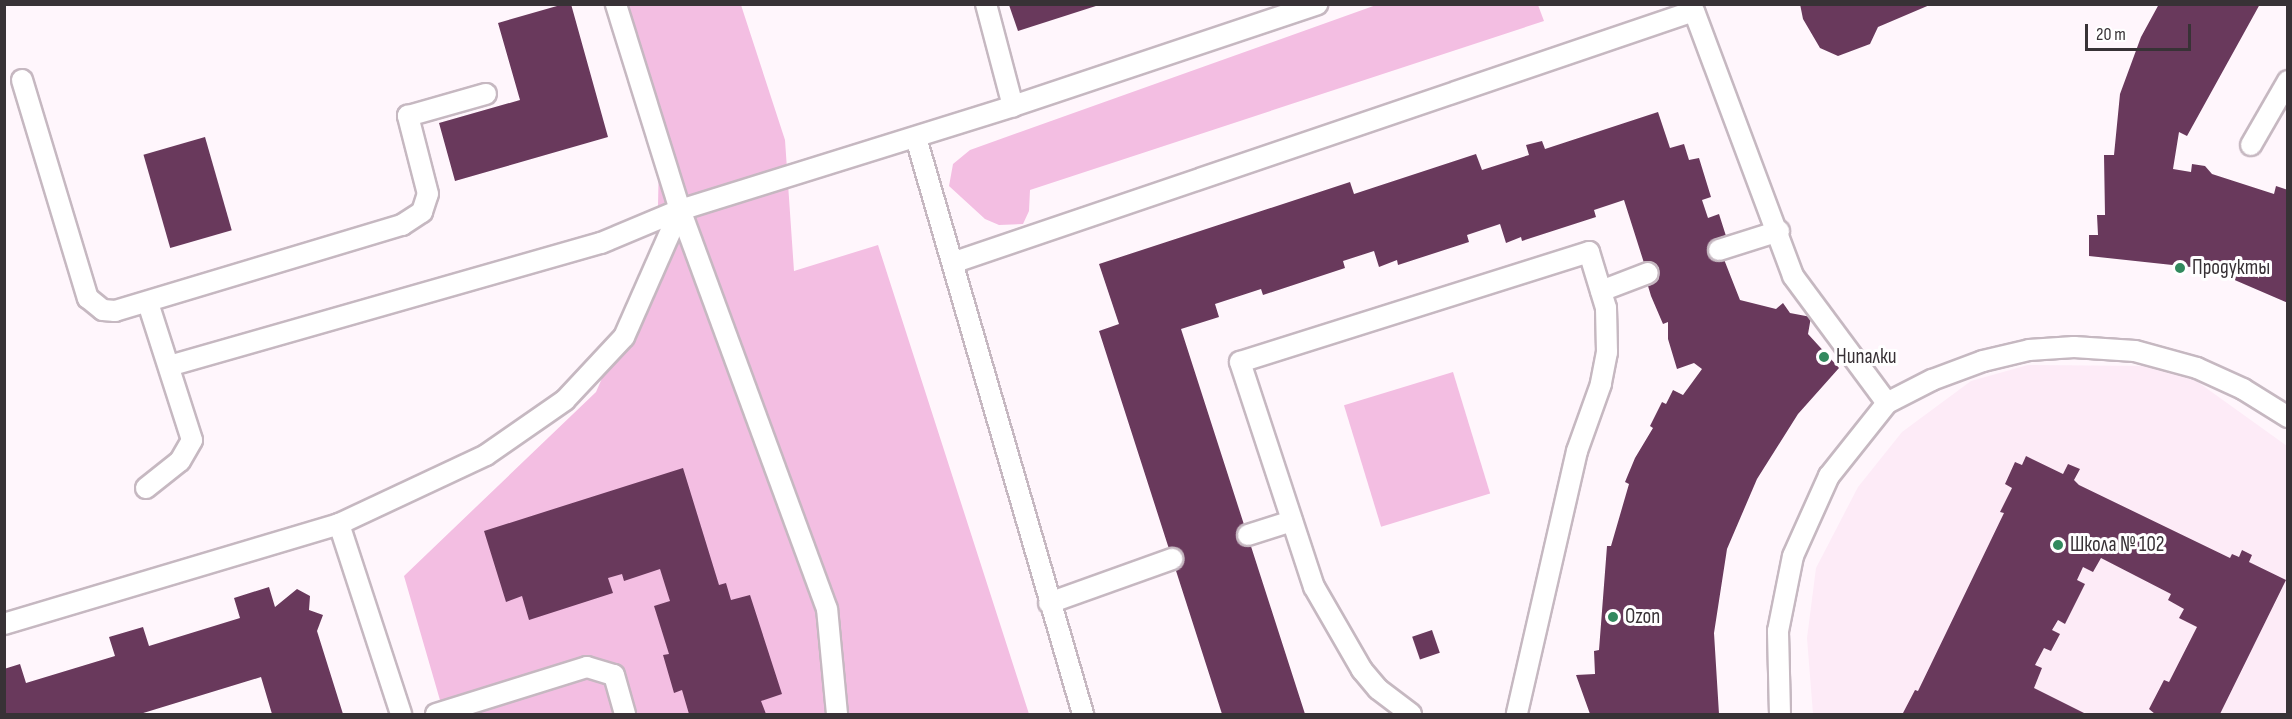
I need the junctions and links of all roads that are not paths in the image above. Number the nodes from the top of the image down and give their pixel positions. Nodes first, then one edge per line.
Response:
1 (616, 4) edge
2 (986, 4) edge
3 (1317, 4) edge
4 (1692, 7) edge
5 (22, 80) dead end
6 (2288, 81) edge
7 (486, 94) dead end
8 (1012, 106) junction
9 (916, 138) junction
10 (2251, 145) dead end
11 (680, 210) junction
12 (1779, 231) junction
13 (1719, 250) dead end
14 (955, 262) junction
15 (1648, 273) dead end
16 (1601, 291) junction
17 (148, 303) junction
18 (169, 366) junction
19 (1887, 403) junction
20 (2288, 417) edge
21 (146, 488) dead end
22 (1292, 521) junction
23 (339, 524) junction
24 (1248, 535) dead end
25 (1172, 559) dead end
26 (1049, 603) junction
27 (4, 624) edge
28 (400, 714) edge
29 (436, 714) edge
30 (625, 714) edge
31 (837, 714) edge
32 (1083, 714) edge
33 (1411, 714) edge
34 (1517, 714) edge
35 (1780, 714) edge

1 - 11 lane
2 - 8 lane
3 - 8 lane
4 - 12 lane
4 - 14 lane
5 - 17 lane
6 - 10 lane
7 - 17 lane
8 - 9 lane
9 - 11 lane
9 - 14 lane
11 - 18 lane
11 - 23 lane
11 - 31 lane
12 - 13 lane
12 - 19 lane
14 - 26 lane
15 - 16 lane
16 - 22 lane
16 - 34 lane
17 - 18 lane
18 - 21 lane
19 - 20 lane
19 - 35 lane
22 - 24 lane
22 - 33 lane
23 - 27 lane
23 - 28 lane
25 - 26 lane
26 - 32 lane
29 - 30 lane

